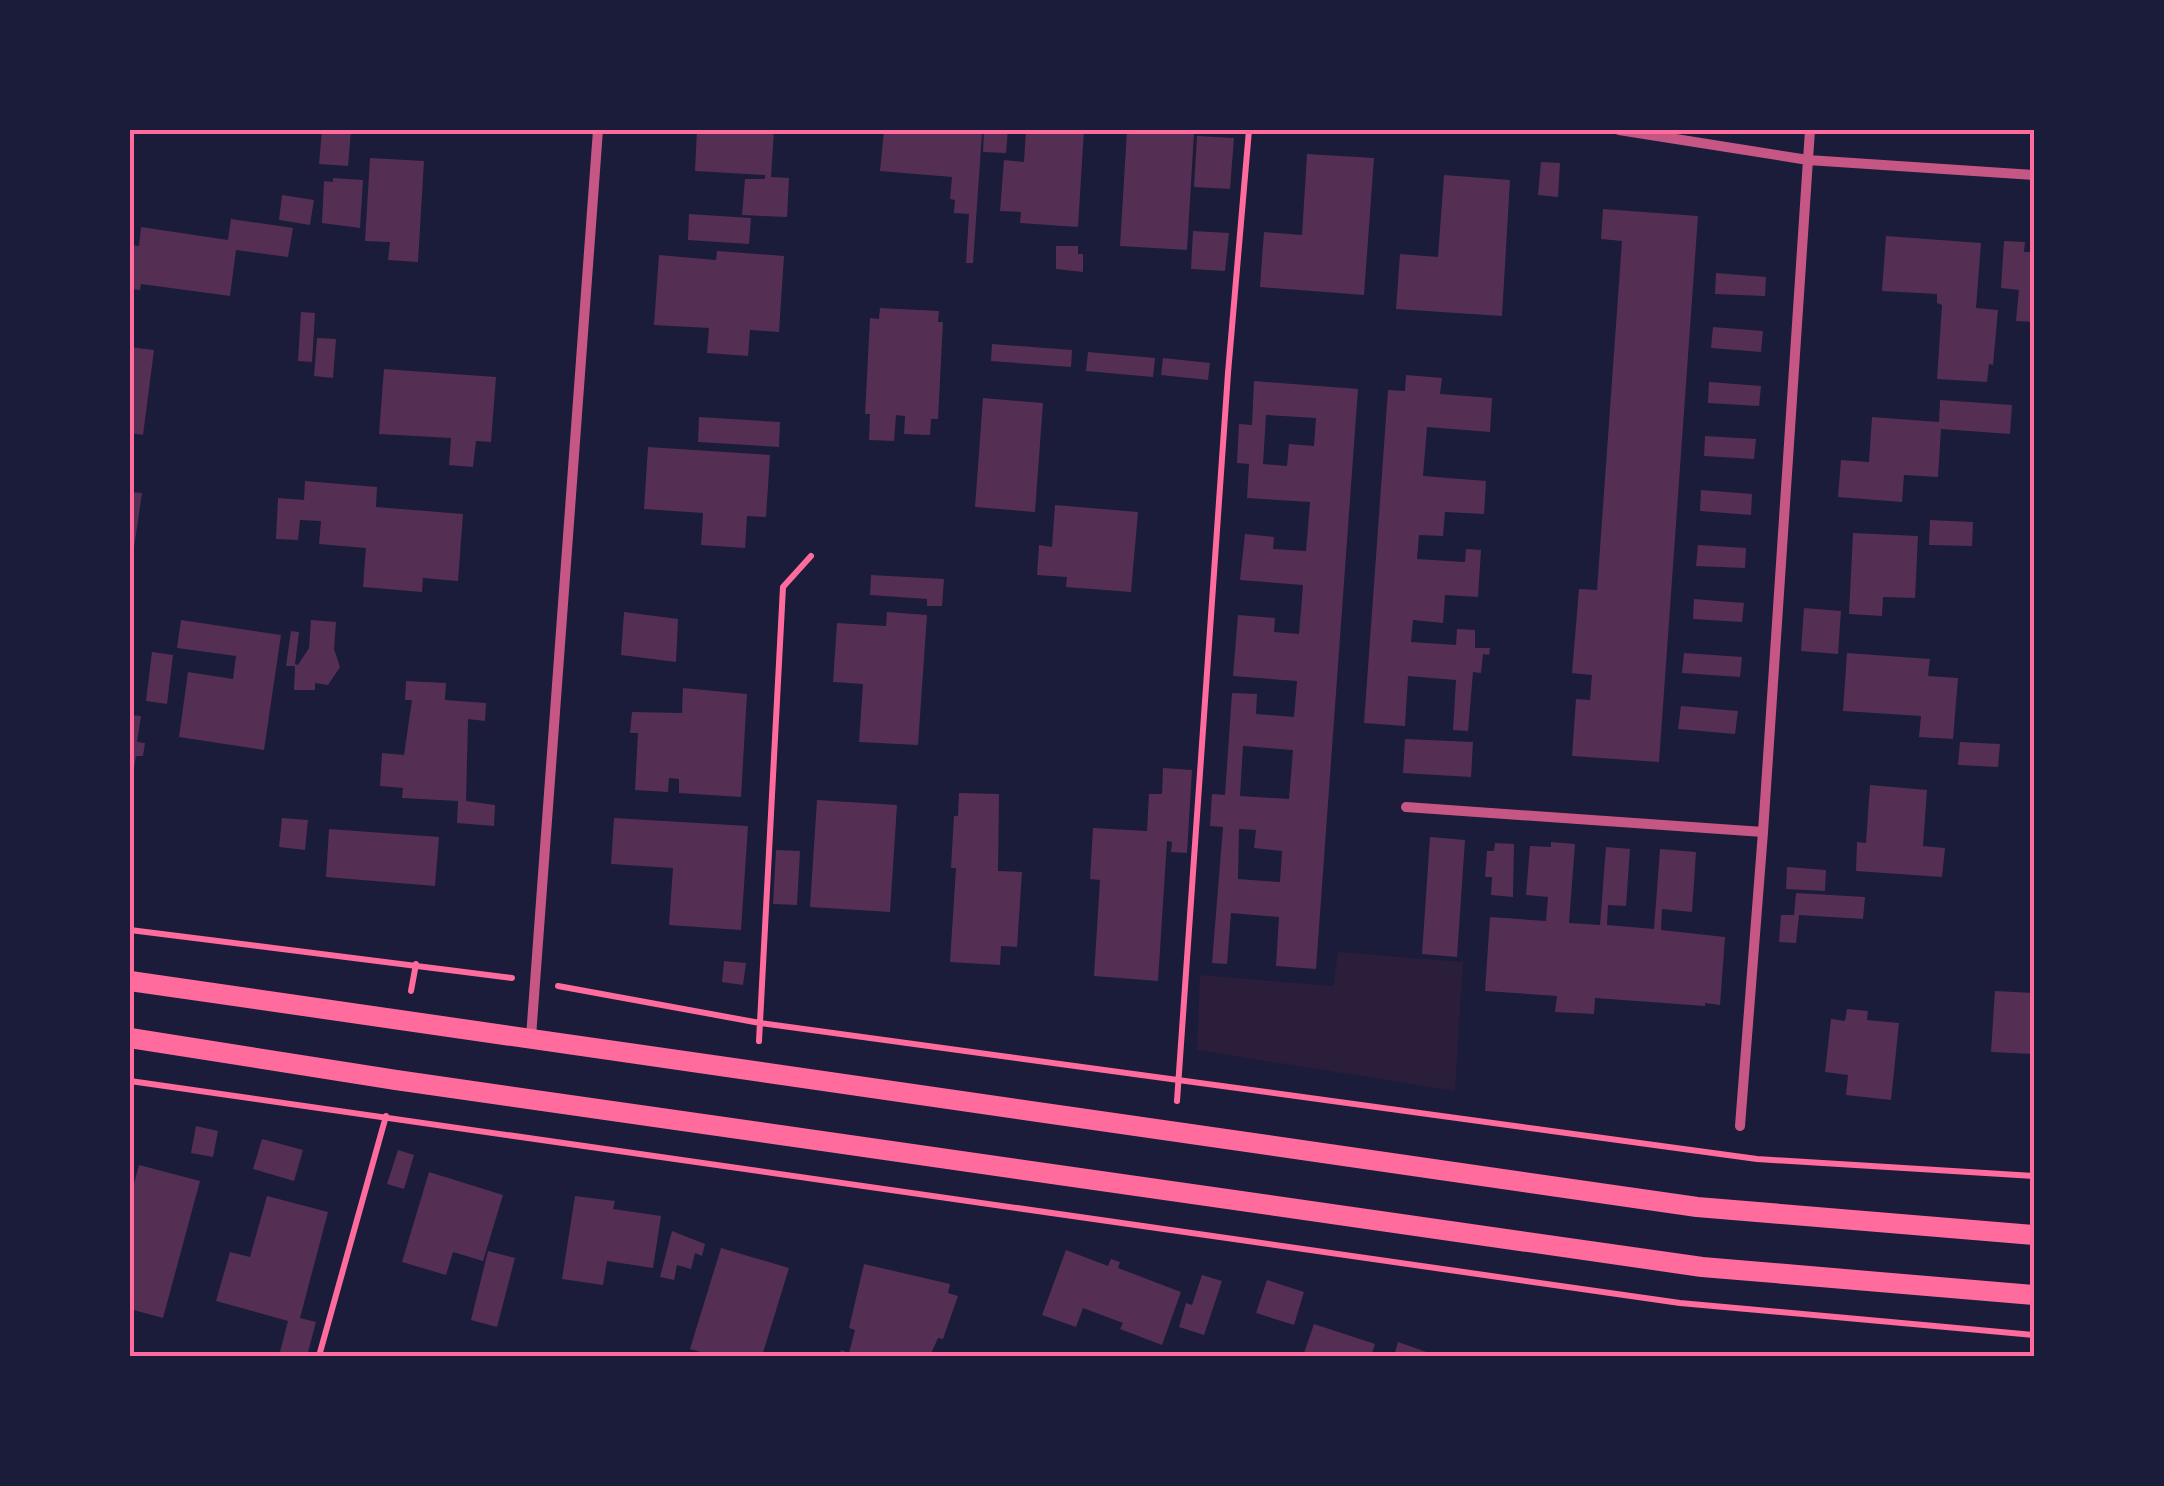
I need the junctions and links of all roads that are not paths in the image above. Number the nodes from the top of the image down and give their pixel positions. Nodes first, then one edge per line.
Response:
1 (598, 130) edge
2 (1618, 130) edge
3 (1810, 130) edge
4 (1808, 160) junction
5 (2034, 174) edge
6 (1406, 807) dead end
7 (1763, 832) junction
8 (130, 981) edge
9 (532, 1037) junction
10 (130, 1038) edge
11 (1740, 1126) dead end
12 (2034, 1234) edge
13 (2034, 1294) edge

1 - 9 street
2 - 4 street
3 - 4 street
4 - 5 street
4 - 7 street
6 - 7 street
7 - 11 street
8 - 9 main road
9 - 12 main road
10 - 13 main road

